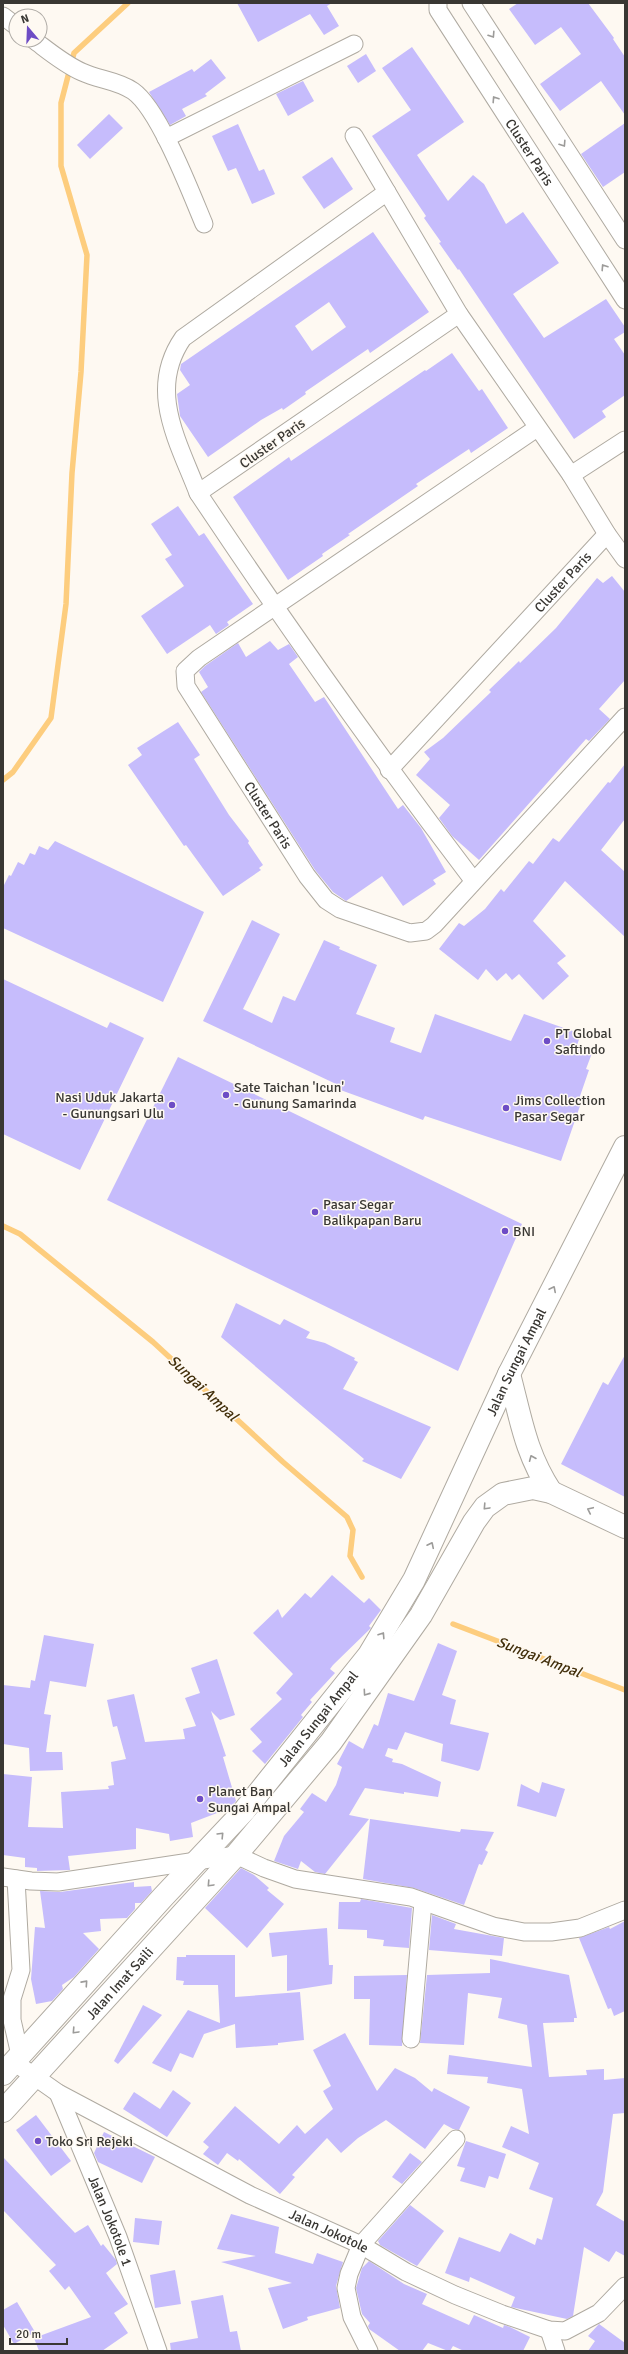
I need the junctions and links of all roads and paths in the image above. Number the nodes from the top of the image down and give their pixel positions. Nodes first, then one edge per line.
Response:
1 (438, 3) edge
2 (471, 3) edge
3 (354, 44) dead end
4 (45, 48) edge
5 (354, 136) dead end
6 (166, 138) junction
7 (387, 192) junction
8 (204, 224) dead end
9 (625, 240) edge
10 (625, 300) edge
11 (459, 314) junction
12 (537, 428) junction
13 (625, 440) edge
14 (571, 475) junction
15 (198, 493) junction
16 (607, 534) junction
17 (625, 559) edge
18 (274, 608) junction
19 (625, 717) edge
20 (389, 770) junction
21 (473, 880) junction
22 (625, 1147) edge
23 (510, 1374) junction
24 (551, 1492) junction
25 (625, 1527) edge
26 (372, 1667) junction
27 (236, 1855) junction
28 (194, 1863) junction
29 (9, 1878) edge
30 (423, 1902) junction
31 (625, 1910) edge
32 (411, 2039) dead end
33 (12, 2064) edge
34 (33, 2077) junction
35 (58, 2093) junction
36 (3, 2111) edge
37 (456, 2139) dead end
38 (361, 2245) junction
39 (625, 2286) edge
40 (549, 2330) junction
41 (154, 2350) edge
42 (369, 2351) edge
43 (556, 2351) edge

10 -> 1 street, Cluster Paris
2 -> 9 street
3 - 6 street
4 - 6 street
5 - 7 street
6 - 8 street
7 - 11 street
7 - 15 street
11 - 12 street
11 - 15 street, Cluster Paris
12 - 14 street
12 - 18 street, Cluster Paris
13 - 14 street
14 - 16 street
15 - 18 street
16 - 17 street
16 - 20 street, Cluster Paris
18 - 20 street
18 - 21 street, Cluster Paris
19 - 21 street, Cluster Paris
20 - 21 street
23 -> 22 main road, Jalan Sungai Ampal
24 -> 23 main road
26 -> 23 main road, Jalan Sungai Ampal
25 -> 24 main road, Jalan Sungai Ampal
24 -> 26 main road, Jalan Sungai Ampal
26 -> 27 main road, Jalan Sungai Ampal
28 -> 26 main road, Jalan Sungai Ampal
27 - 28 street
27 - 30 street
27 -> 34 main road, Jalan Imat Saili
28 - 29 street
33 -> 28 main road, Jalan Imat Saili
29 - 33 street
30 - 31 street
30 - 32 street
33 - 34 street, Jalan Jokotole
34 - 35 street, Jalan Jokotole
34 - 36 main road, Jalan Imat Saili
35 - 38 street, Jalan Jokotole
35 - 41 street, Jalan Jokotole 1
37 - 38 street
38 - 40 street, Jalan Jokotole
38 - 42 street
39 - 40 street, Jalan Jokotole
40 - 43 street

